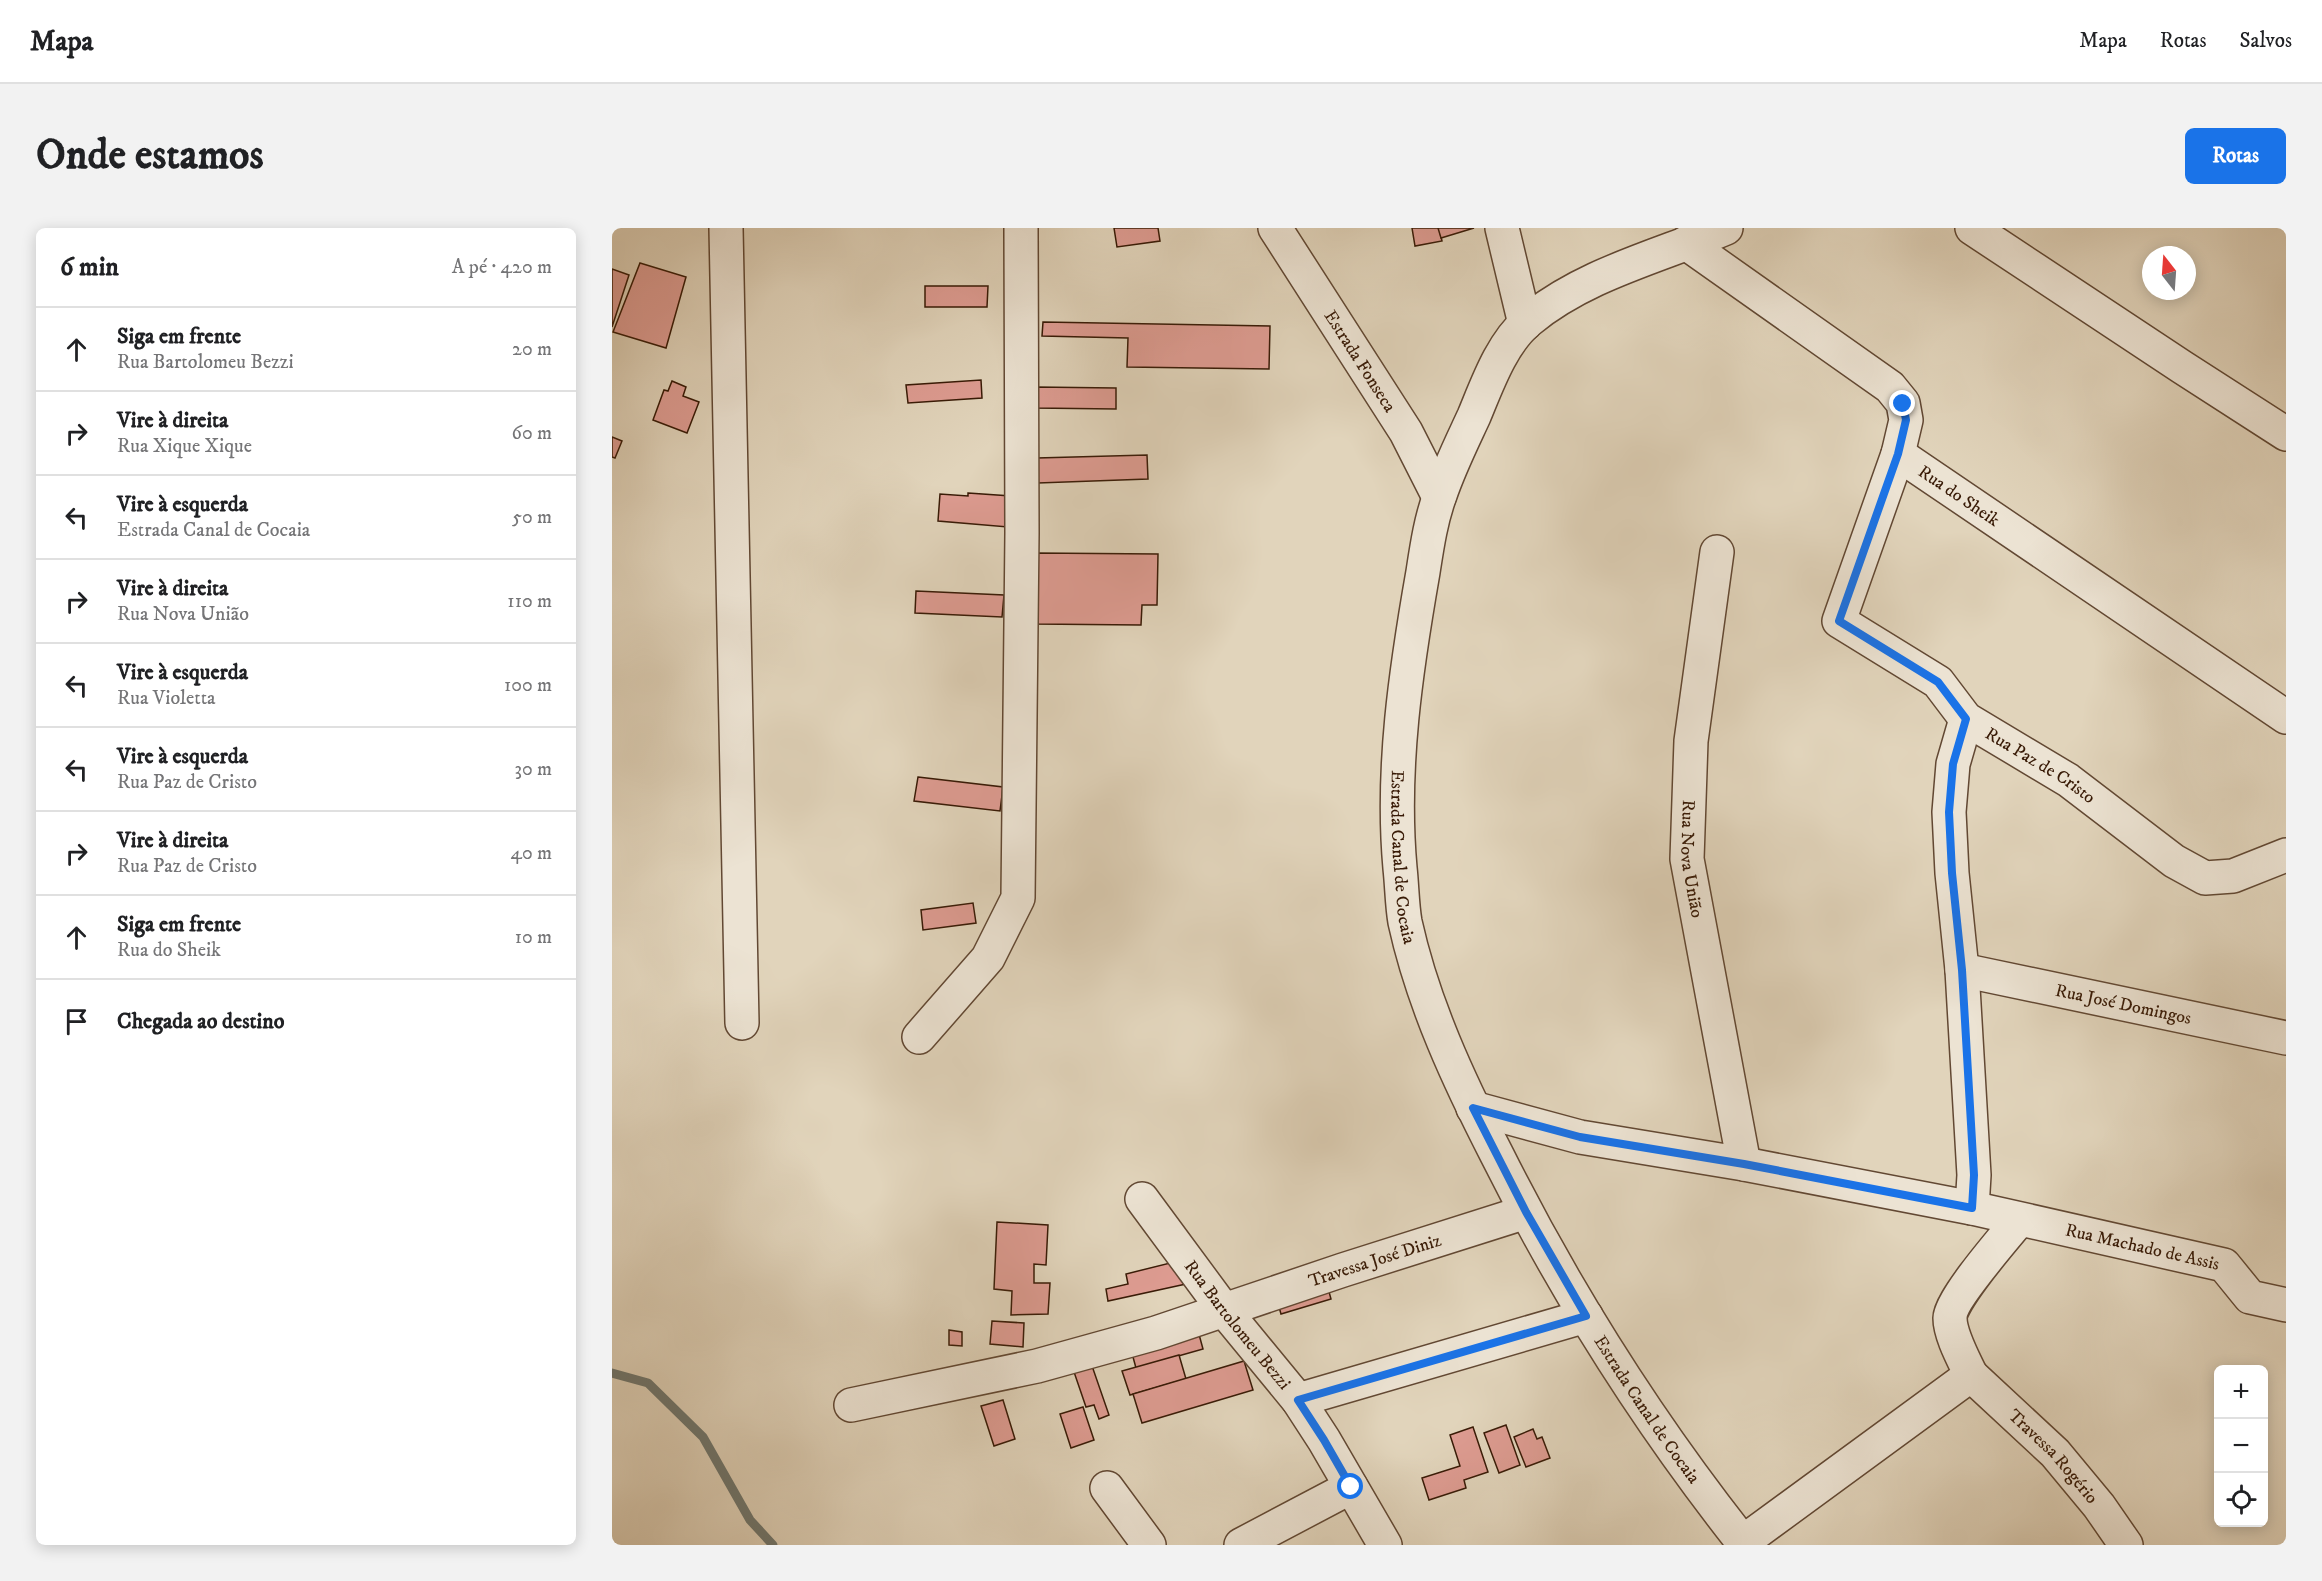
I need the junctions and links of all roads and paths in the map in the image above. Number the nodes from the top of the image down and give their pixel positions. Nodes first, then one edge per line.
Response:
1 (726, 228) edge
2 (1021, 228) edge
3 (1275, 228) edge
4 (1502, 228) edge
5 (1726, 228) edge
6 (1972, 228) edge
7 (1686, 243) junction
8 (1525, 324) junction
9 (2286, 434) edge
10 (1898, 454) junction
11 (1439, 497) junction
12 (1717, 552) dead end
13 (2286, 717) edge
14 (1966, 719) junction
15 (2286, 855) edge
16 (1962, 970) junction
17 (742, 1023) dead end
18 (919, 1037) dead end
19 (2286, 1038) edge
20 (1473, 1108) junction
21 (1744, 1164) junction
22 (1142, 1199) dead end
23 (1972, 1208) junction
24 (1526, 1212) junction
25 (2019, 1220) junction
26 (2286, 1305) edge
27 (1224, 1310) junction
28 (1586, 1316) junction
29 (1971, 1375) junction
30 (1298, 1400) junction
31 (851, 1405) dead end
32 (1351, 1487) junction
33 (1107, 1488) dead end
34 (1744, 1544) edge
35 (2123, 1544) edge
36 (1149, 1545) edge
37 (1241, 1545) edge
38 (1385, 1545) edge

1 - 17 street
2 - 18 street
3 - 11 street, Estrada Fonseca
4 - 8 street
5 - 7 street, Estrada Canal de Cocaia
6 - 9 street
7 - 8 street, Estrada Canal de Cocaia
7 - 10 street, Rua do Sheik
8 - 11 street, Estrada Canal de Cocaia
10 - 13 street, Rua do Sheik
10 - 14 street, Rua Paz de Cristo
11 - 20 street, Estrada Canal de Cocaia
12 - 21 street, Rua Nova União
14 - 15 street, Rua Paz de Cristo
14 - 16 street
16 - 19 street, Rua José Domingos
16 - 23 street
20 - 21 street
20 - 24 street, Estrada Canal de Cocaia
21 - 23 street
22 - 27 street, Rua Bartolomeu Bezzi
23 - 25 street
24 - 27 street, Travessa José Diniz
24 - 28 street, Estrada Canal de Cocaia
25 - 26 street, Rua Machado de Assis
25 - 29 street
27 - 30 street, Rua Bartolomeu Bezzi
27 - 31 street, Travessa José Diniz
28 - 30 street
28 - 34 street, Estrada Canal de Cocaia
29 - 34 street
29 - 35 street, Travessa Rogério
30 - 32 street, Rua Bartolomeu Bezzi
32 - 37 street
32 - 38 street, Rua Bartolomeu Bezzi
33 - 36 street

